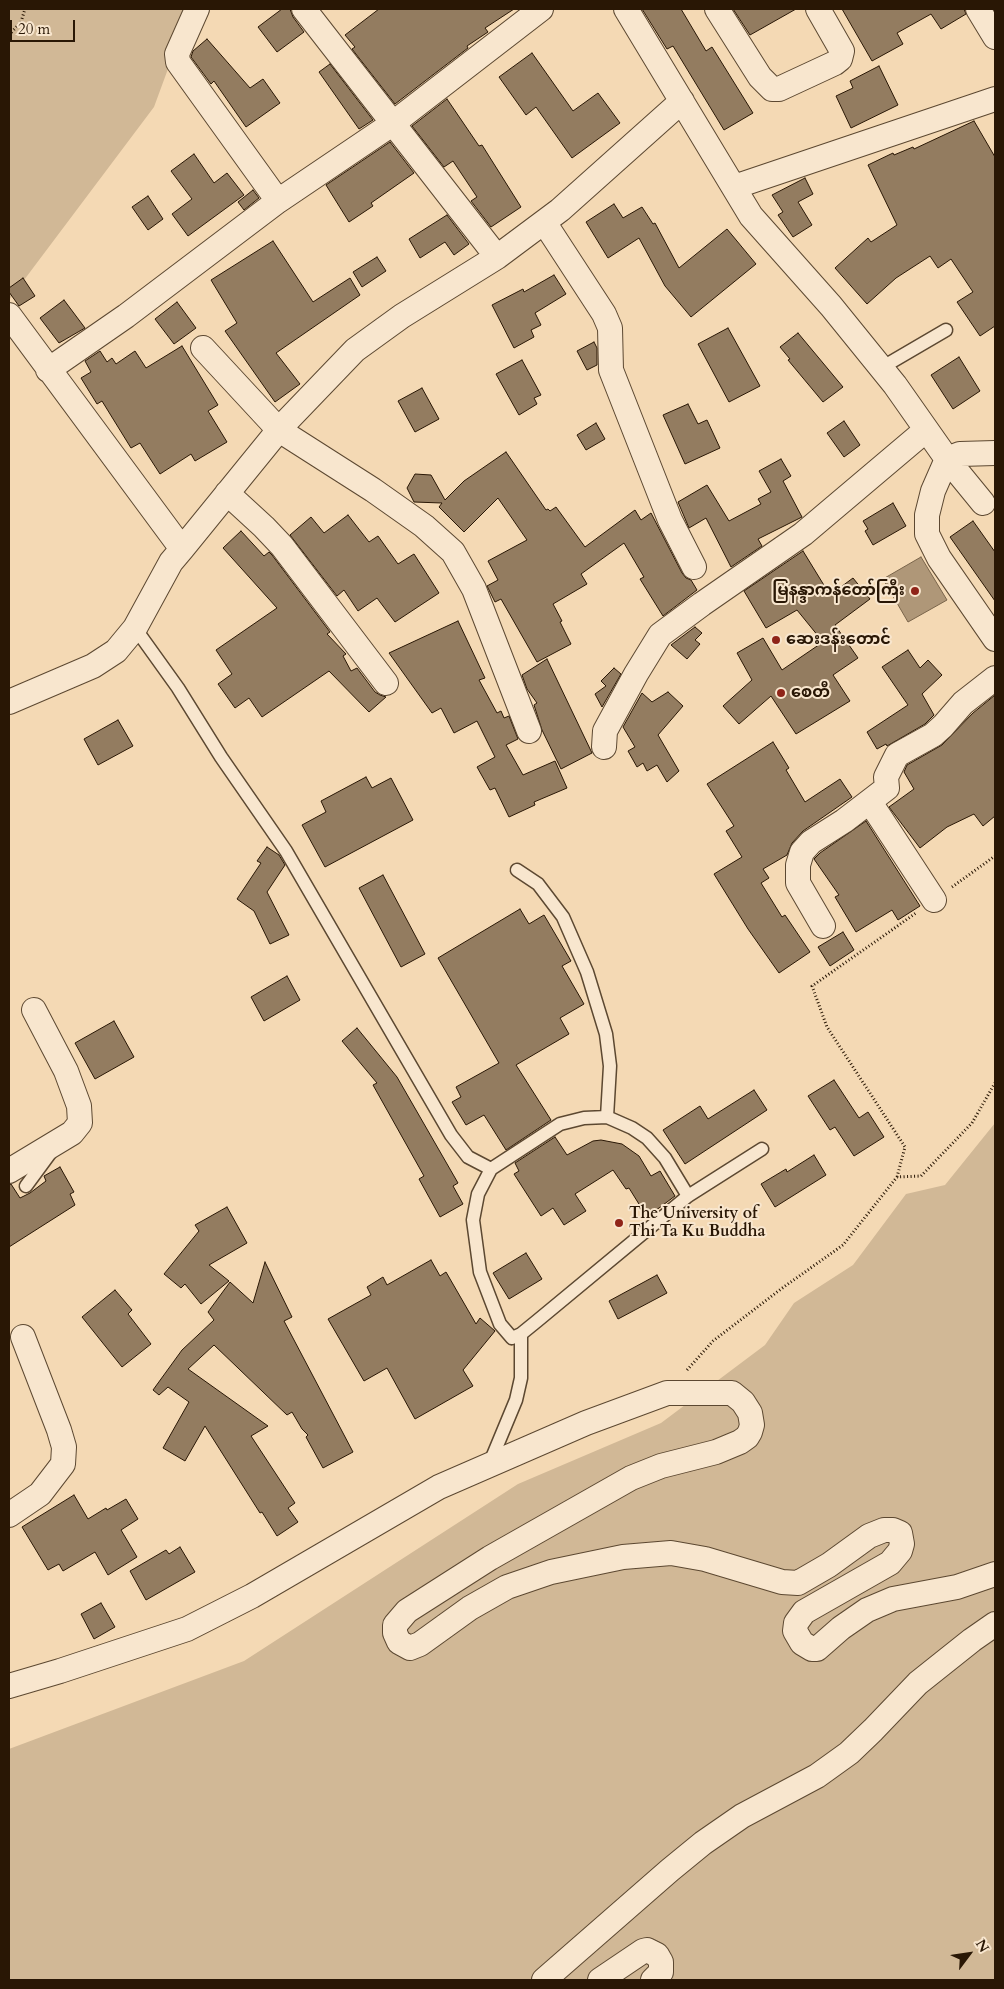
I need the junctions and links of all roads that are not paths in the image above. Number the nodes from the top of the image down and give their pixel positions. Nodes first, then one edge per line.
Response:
1 (197, 9) edge
2 (304, 9) edge
3 (542, 9) edge
4 (626, 9) edge
5 (716, 9) edge
6 (818, 9) edge
7 (978, 9) edge
8 (995, 37) edge
9 (995, 99) edge
10 (682, 101) junction
11 (392, 124) junction
12 (734, 187) junction
13 (278, 201) junction
14 (544, 222) junction
15 (497, 257) junction
16 (9, 315) edge
17 (946, 330) dead end
18 (203, 348) dead end
19 (881, 368) junction
20 (48, 370) junction
21 (279, 430) junction
22 (926, 430) junction
23 (995, 453) edge
24 (947, 459) junction
25 (227, 493) junction
26 (983, 503) dead end
27 (182, 549) junction
28 (694, 567) dead end
29 (135, 628) junction
30 (995, 639) edge
31 (995, 678) edge
32 (386, 683) dead end
33 (9, 702) edge
34 (529, 731) dead end
35 (604, 747) dead end
36 (870, 802) junction
37 (517, 870) dead end
38 (934, 900) road end
39 (823, 926) dead end
40 (34, 1010) dead end
41 (607, 1117) junction
42 (762, 1148) dead end
43 (491, 1169) junction
44 (17, 1178) edge
45 (688, 1196) junction
46 (521, 1334) junction
47 (23, 1337) dead end
48 (489, 1465) junction
49 (9, 1515) edge
50 (995, 1574) edge
51 (995, 1624) edge
52 (9, 1686) edge
53 (544, 1980) edge
54 (600, 1980) edge
55 (653, 1980) edge

1 - 13 street
2 - 11 street
3 - 11 street
4 - 10 street
5 - 6 street
7 - 8 street
9 - 12 street
10 - 12 street
10 - 14 street
11 - 13 street
11 - 15 street
12 - 19 street
13 - 20 street
14 - 15 street
14 - 28 street
15 - 21 street
16 - 20 street
17 - 19 lane
18 - 21 street
19 - 22 street
20 - 27 street
21 - 25 street
21 - 34 street
22 - 24 street
22 - 35 street
23 - 24 street
24 - 26 street
24 - 30 street
25 - 27 street
25 - 32 street
27 - 29 street
29 - 33 street
29 - 43 lane
31 - 36 street
36 - 38 street
36 - 39 street
37 - 41 lane
40 - 44 street
41 - 43 lane
41 - 45 lane
42 - 45 lane
43 - 46 lane
45 - 46 lane
46 - 48 lane
47 - 49 street
48 - 50 street
48 - 52 street
51 - 53 street
54 - 55 street

